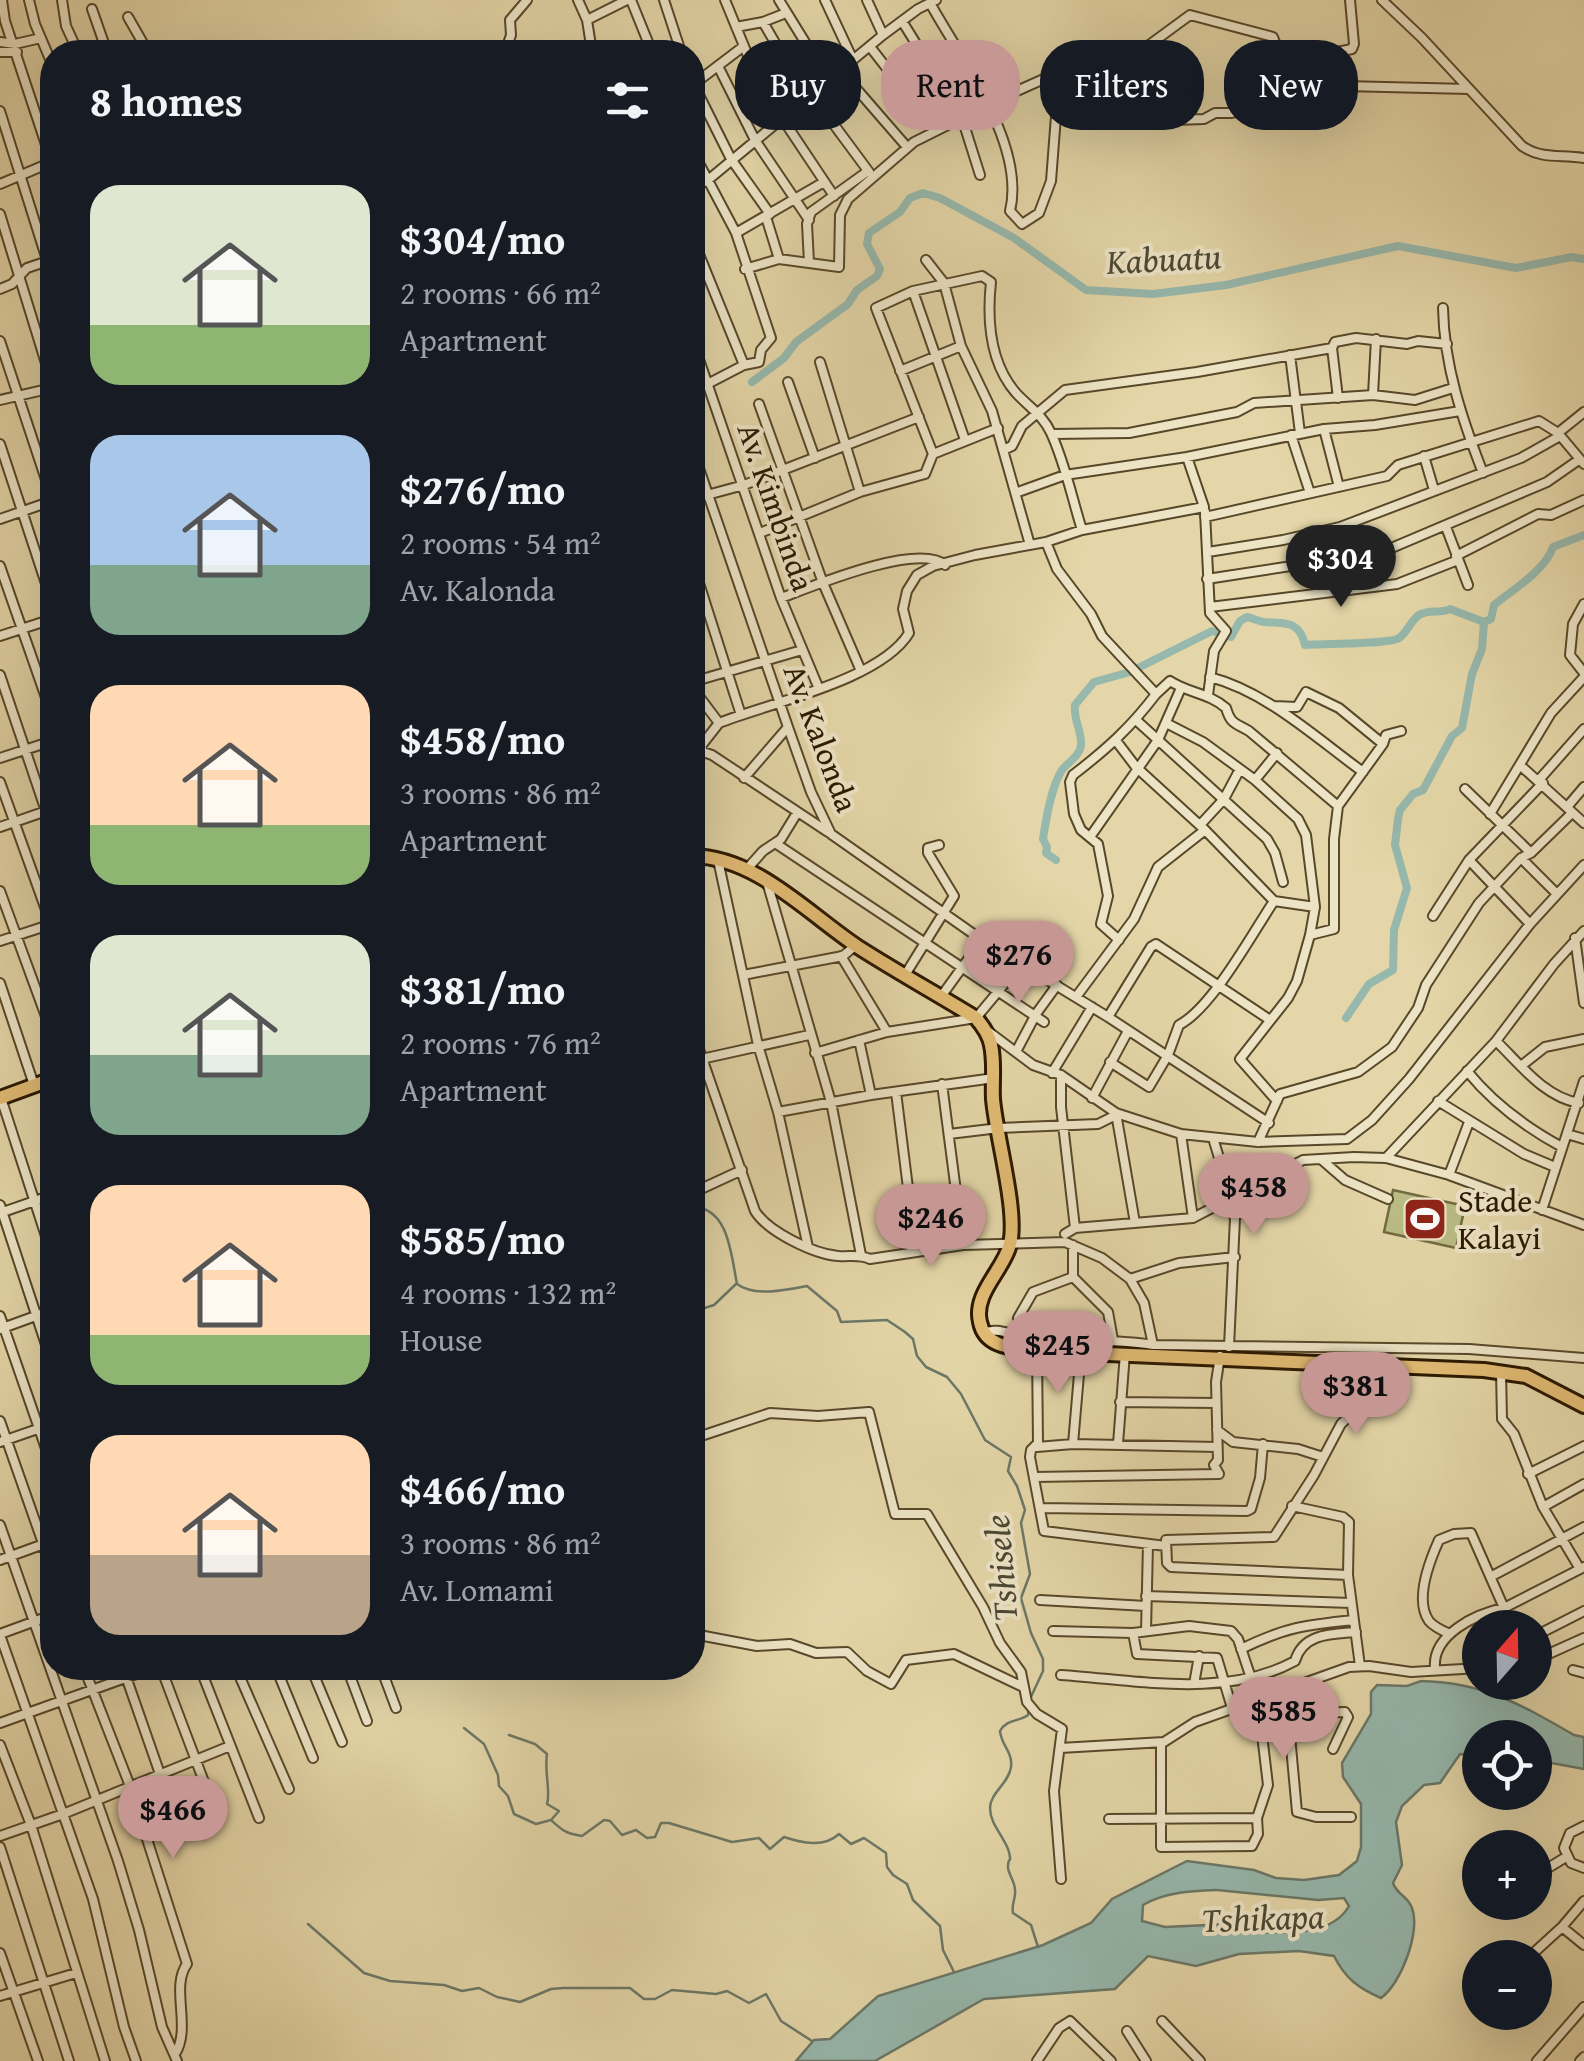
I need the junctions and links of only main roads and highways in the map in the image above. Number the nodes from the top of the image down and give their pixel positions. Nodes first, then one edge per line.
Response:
1 (705, 858) edge
2 (40, 1083) edge
3 (0, 1097) edge
4 (1584, 1406) edge

1 - 4 highway
2 - 3 highway

